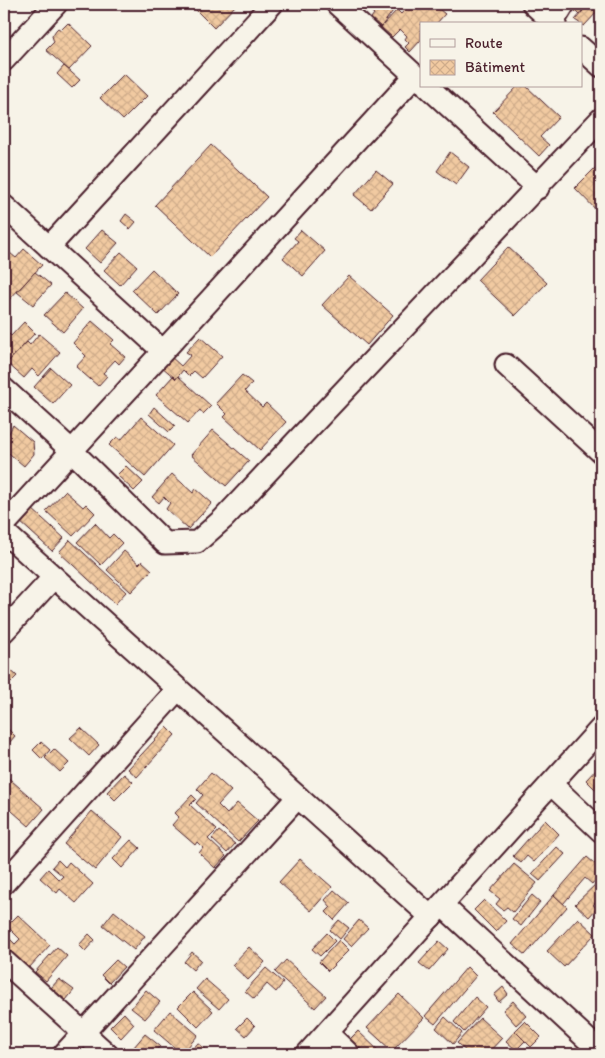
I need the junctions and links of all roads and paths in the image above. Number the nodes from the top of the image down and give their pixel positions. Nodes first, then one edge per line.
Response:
1 (56, 4) edge
2 (272, 4) edge
3 (337, 4) edge
4 (533, 4) edge
5 (564, 4) edge
6 (553, 22) edge
7 (555, 22) edge
8 (582, 49) edge
9 (4, 60) edge
10 (601, 66) edge
11 (420, 80) edge
12 (420, 82) edge
13 (429, 88) edge
14 (601, 119) edge
15 (538, 188) junction
16 (4, 206) edge
17 (49, 247) junction
18 (163, 351) junction
19 (506, 365) dead end
20 (4, 389) edge
21 (72, 451) junction
22 (601, 452) edge
23 (4, 525) edge
24 (4, 532) edge
25 (54, 577) junction
26 (4, 632) edge
27 (178, 689) junction
28 (601, 728) edge
29 (551, 784) junction
30 (298, 797) junction
31 (601, 831) edge
32 (4, 883) edge
33 (436, 911) junction
34 (4, 961) edge
35 (84, 1033) junction
36 (327, 1033) junction
37 (601, 1052) edge
38 (64, 1054) edge
39 (107, 1054) edge
40 (307, 1054) edge
41 (349, 1054) edge

1 - 9 street
2 - 17 street
3 - 11 street
4 - 6 street
5 - 7 street
8 - 10 street
12 - 18 street
13 - 15 street
14 - 15 street
15 - 21 street
16 - 17 street
17 - 18 street
18 - 21 street
19 - 22 street
20 - 21 street
21 - 23 street
24 - 25 street
25 - 26 street
25 - 27 street
27 - 30 street
27 - 32 street
28 - 29 street
29 - 31 street
29 - 33 street
30 - 33 street
30 - 35 street
33 - 36 street
33 - 37 street
34 - 35 street
35 - 38 street
35 - 39 street
36 - 40 street
36 - 41 street

